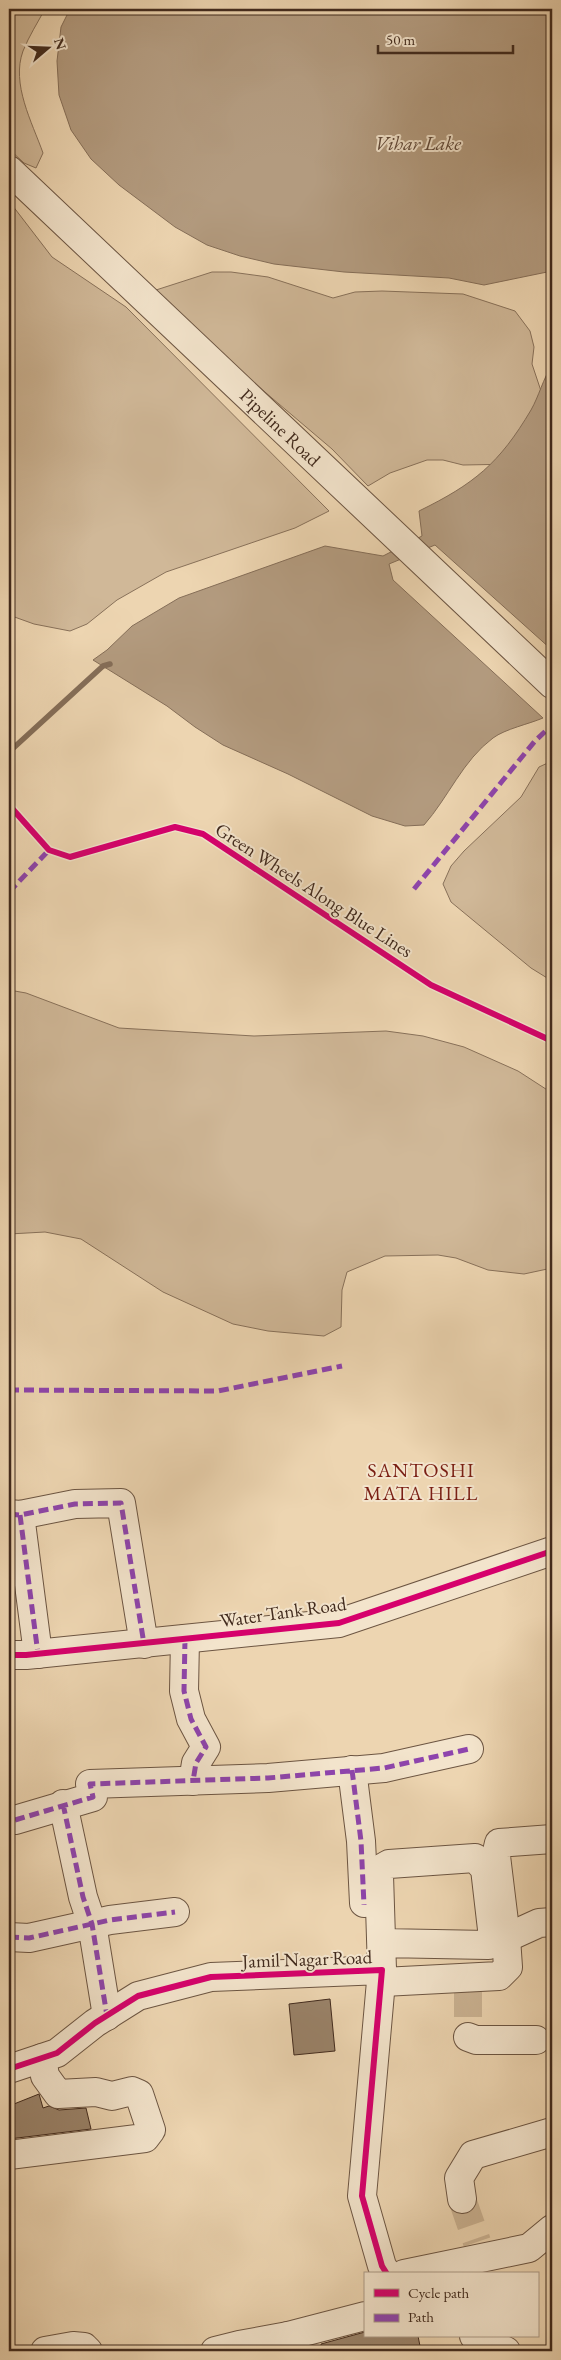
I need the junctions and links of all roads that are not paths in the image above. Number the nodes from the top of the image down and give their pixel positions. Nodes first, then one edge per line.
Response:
1 (9, 170) edge
2 (552, 684) edge
3 (14, 1514) edge
4 (552, 1551) edge
5 (185, 1639) junction
6 (144, 1644) junction
7 (38, 1654) junction
8 (9, 1655) edge
9 (469, 1749) dead end
10 (352, 1770) junction
11 (193, 1781) junction
12 (62, 1804) junction
13 (15, 1820) dead end
14 (552, 1839) edge
15 (458, 1845) dead end
16 (361, 1854) junction
17 (364, 1905) dead end
18 (175, 1912) dead end
19 (552, 1922) edge
20 (92, 1924) junction
21 (9, 1936) edge
22 (506, 1938) junction
23 (382, 1944) junction
24 (382, 1976) junction
25 (108, 2016) junction
26 (468, 2037) dead end
27 (536, 2040) dead end
28 (42, 2058) junction
29 (9, 2069) edge
30 (552, 2132) edge
31 (138, 2146) dead end
32 (9, 2155) edge
33 (9, 2165) edge
34 (462, 2199) tunnel mouth
35 (552, 2229) edge
36 (386, 2272) edge
37 (410, 2272) edge
38 (364, 2316) edge
39 (478, 2338) edge
40 (288, 2344) edge
41 (45, 2351) edge
42 (88, 2351) edge
43 (215, 2351) edge
44 (506, 2351) edge

1 - 2 street, Pipeline Road
3 - 6 street
3 - 7 street
4 - 5 street, Water Tank Road
5 - 6 street, Water Tank Road
5 - 11 street
6 - 7 street, Water Tank Road
7 - 8 street, Water Tank Road
9 - 10 street
10 - 11 street
10 - 16 street
11 - 12 street
12 - 13 street
12 - 20 street
14 - 22 street
15 - 16 street
16 - 17 street
18 - 20 street
19 - 22 street
20 - 21 street
20 - 25 street
22 - 24 street
23 - 23 street
23 - 24 street
24 - 25 street, Jamil Nagar Road
24 - 36 street, Jamil Nagar Road
25 - 28 street, Jamil Nagar Road
26 - 27 street
28 - 29 street, Jamil Nagar Road
28 - 32 street
30 - 34 street
31 - 33 street
35 - 37 street
38 - 40 street
39 - 44 street
40 - 43 street
41 - 42 street

